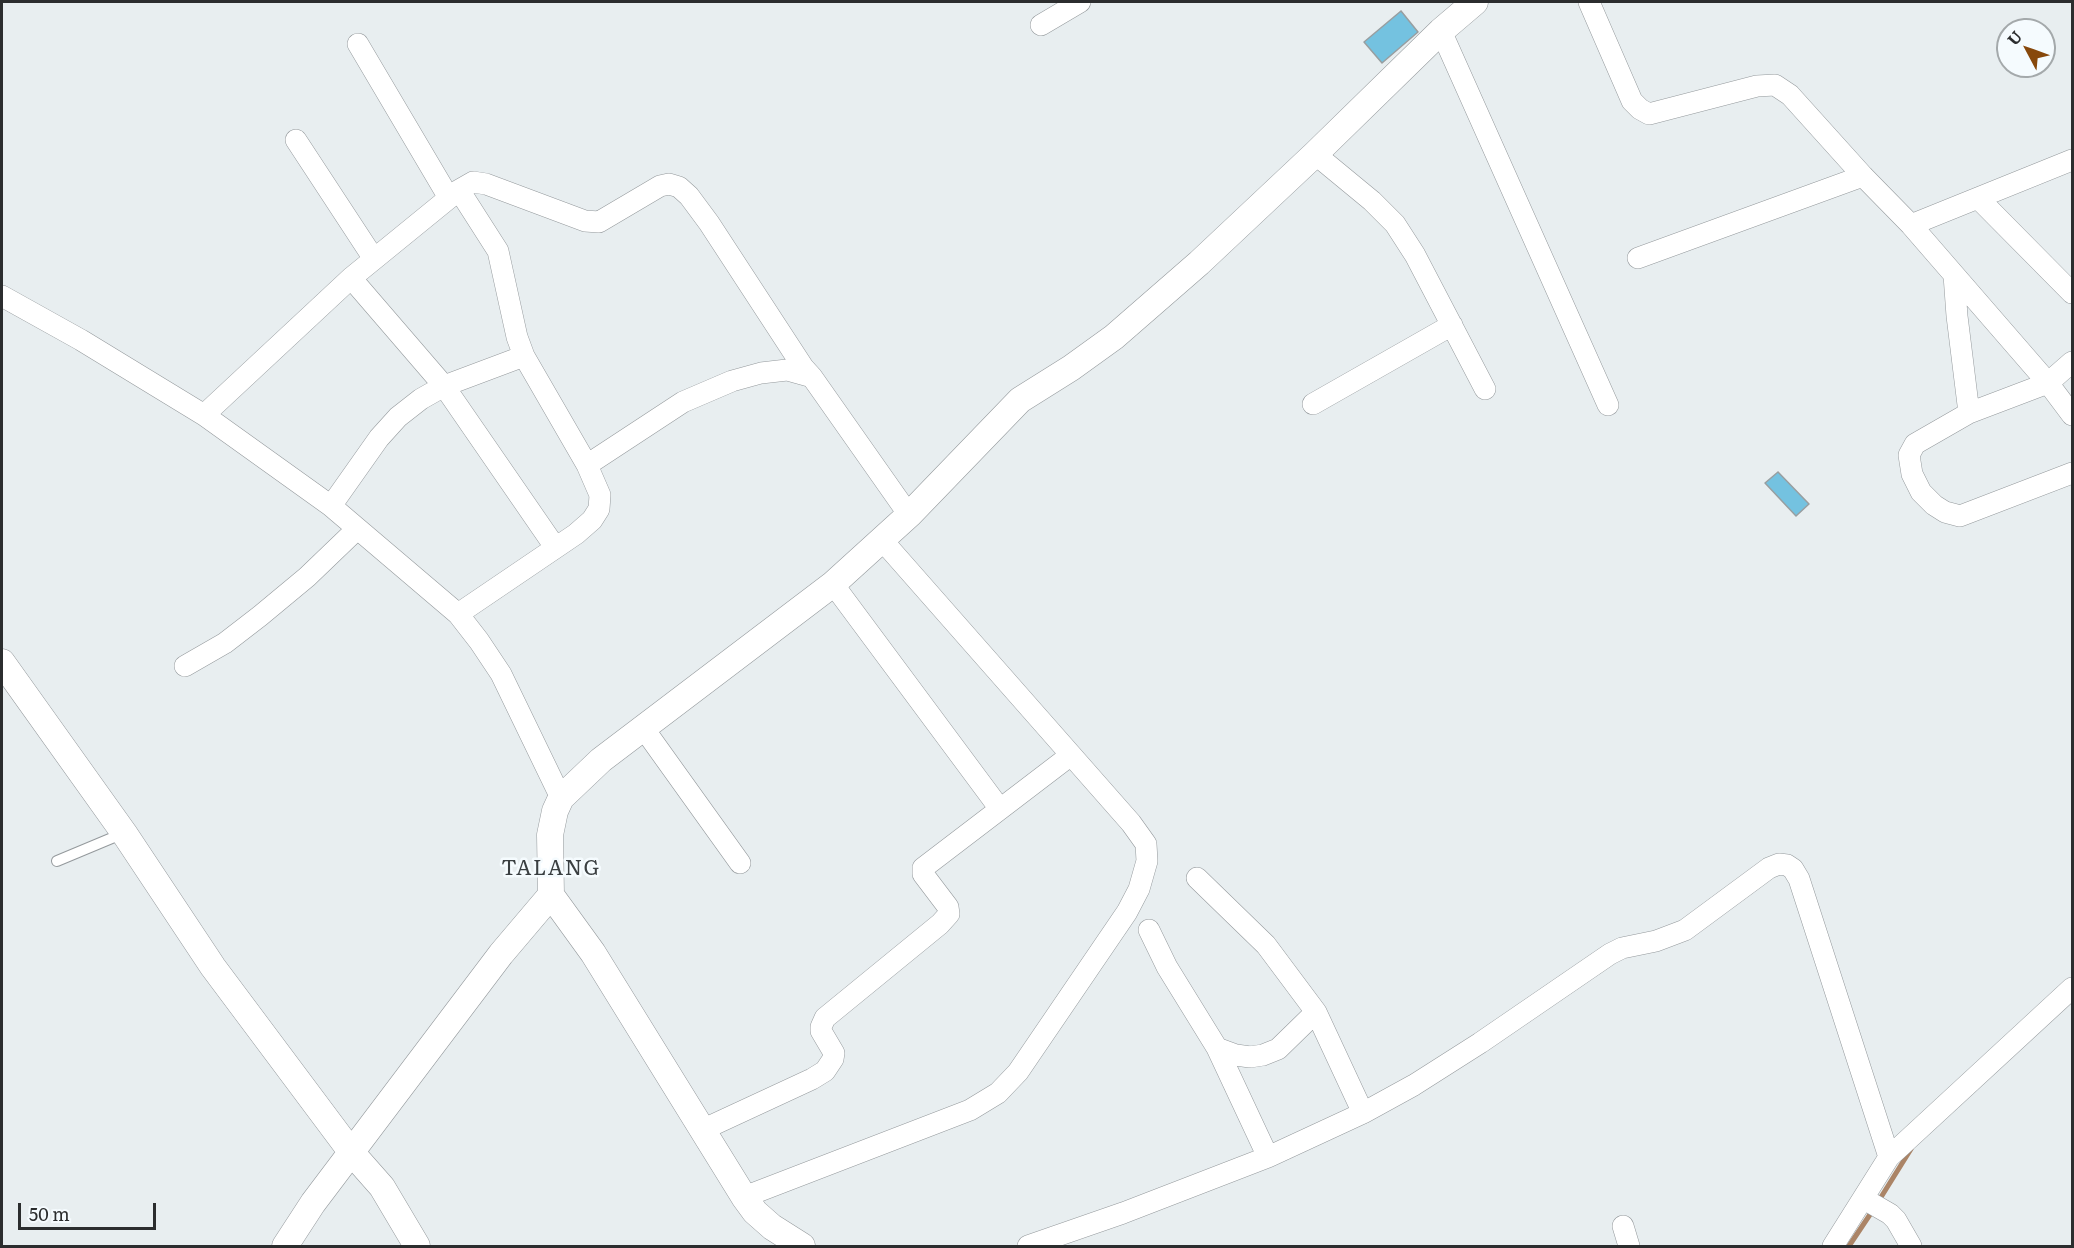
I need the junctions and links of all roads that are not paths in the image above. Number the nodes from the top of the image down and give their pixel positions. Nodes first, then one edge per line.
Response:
1 (1080, 2) edge
2 (1475, 2) edge
3 (1589, 2) edge
4 (1041, 25) dead end
5 (1441, 31) junction
6 (358, 44) dead end
7 (297, 140) dead end
8 (1315, 154) junction
9 (2070, 165) edge
10 (1863, 176) junction
11 (454, 194) junction
12 (1978, 198) junction
13 (1911, 225) junction
14 (1638, 258) dead end
15 (374, 259) junction
16 (1954, 275) junction
17 (351, 278) junction
18 (2073, 293) edge
19 (2, 296) edge
20 (1452, 326) junction
21 (524, 356) junction
22 (2073, 362) edge
23 (812, 376) junction
24 (2048, 383) junction
25 (444, 386) junction
26 (1485, 389) dead end
27 (1313, 404) dead end
28 (1608, 405) dead end
29 (1969, 413) junction
30 (204, 415) junction
31 (2073, 415) edge
32 (587, 465) junction
33 (2073, 473) edge
34 (331, 506) junction
35 (909, 515) junction
36 (357, 529) junction
37 (882, 540) junction
38 (555, 548) junction
39 (833, 584) junction
40 (458, 614) junction
41 (2, 662) edge
42 (185, 666) dead end
43 (644, 729) junction
44 (1071, 755) junction
45 (561, 798) junction
46 (1000, 809) junction
47 (124, 833) junction
48 (57, 861) dead end
49 (740, 863) dead end
50 (1197, 878) dead end
51 (551, 895) junction
52 (1149, 930) dead end
53 (2073, 988) edge
54 (1316, 1012) junction
55 (1217, 1048) junction
56 (1363, 1113) junction
57 (702, 1130) junction
58 (352, 1153) junction
59 (1268, 1157) junction
60 (1889, 1157) junction
61 (744, 1197) junction
62 (1866, 1200) junction
63 (1623, 1226) dead end
64 (285, 1246) edge
65 (417, 1246) edge
66 (802, 1246) edge
67 (1028, 1246) edge
68 (1629, 1246) edge
69 (1833, 1246) edge
70 (1911, 1246) edge

1 - 4 street
2 - 5 street
3 - 10 street
5 - 8 street
5 - 28 street
6 - 11 street
7 - 15 street
8 - 20 street
8 - 35 street
9 - 12 street
10 - 13 street
10 - 14 street
11 - 15 street
11 - 21 street
11 - 23 street
12 - 13 street
12 - 18 street
13 - 16 street
15 - 17 street
16 - 24 street
16 - 29 street
17 - 25 street
17 - 30 street
19 - 30 street
20 - 26 street
20 - 27 street
21 - 25 street
21 - 32 street
22 - 24 street
23 - 32 street
23 - 35 street
24 - 29 street
24 - 31 street
25 - 34 street
25 - 38 street
29 - 33 street
30 - 34 street
32 - 38 street
34 - 36 street
35 - 37 street
36 - 40 street
36 - 42 street
37 - 39 street
37 - 44 street
38 - 40 street
39 - 43 street
39 - 46 street
40 - 45 street
41 - 47 street
43 - 45 street
43 - 49 street
44 - 46 street
44 - 61 street
45 - 51 street
46 - 57 street
47 - 48 lane
47 - 58 street
50 - 54 street
51 - 57 street
51 - 58 street
52 - 55 street
53 - 60 street
54 - 55 street
54 - 56 street
55 - 59 street
56 - 59 street
56 - 60 street
57 - 61 street
58 - 64 street
58 - 65 street
59 - 67 street
60 - 62 street
61 - 66 street
62 - 69 street
62 - 70 street
63 - 68 street

